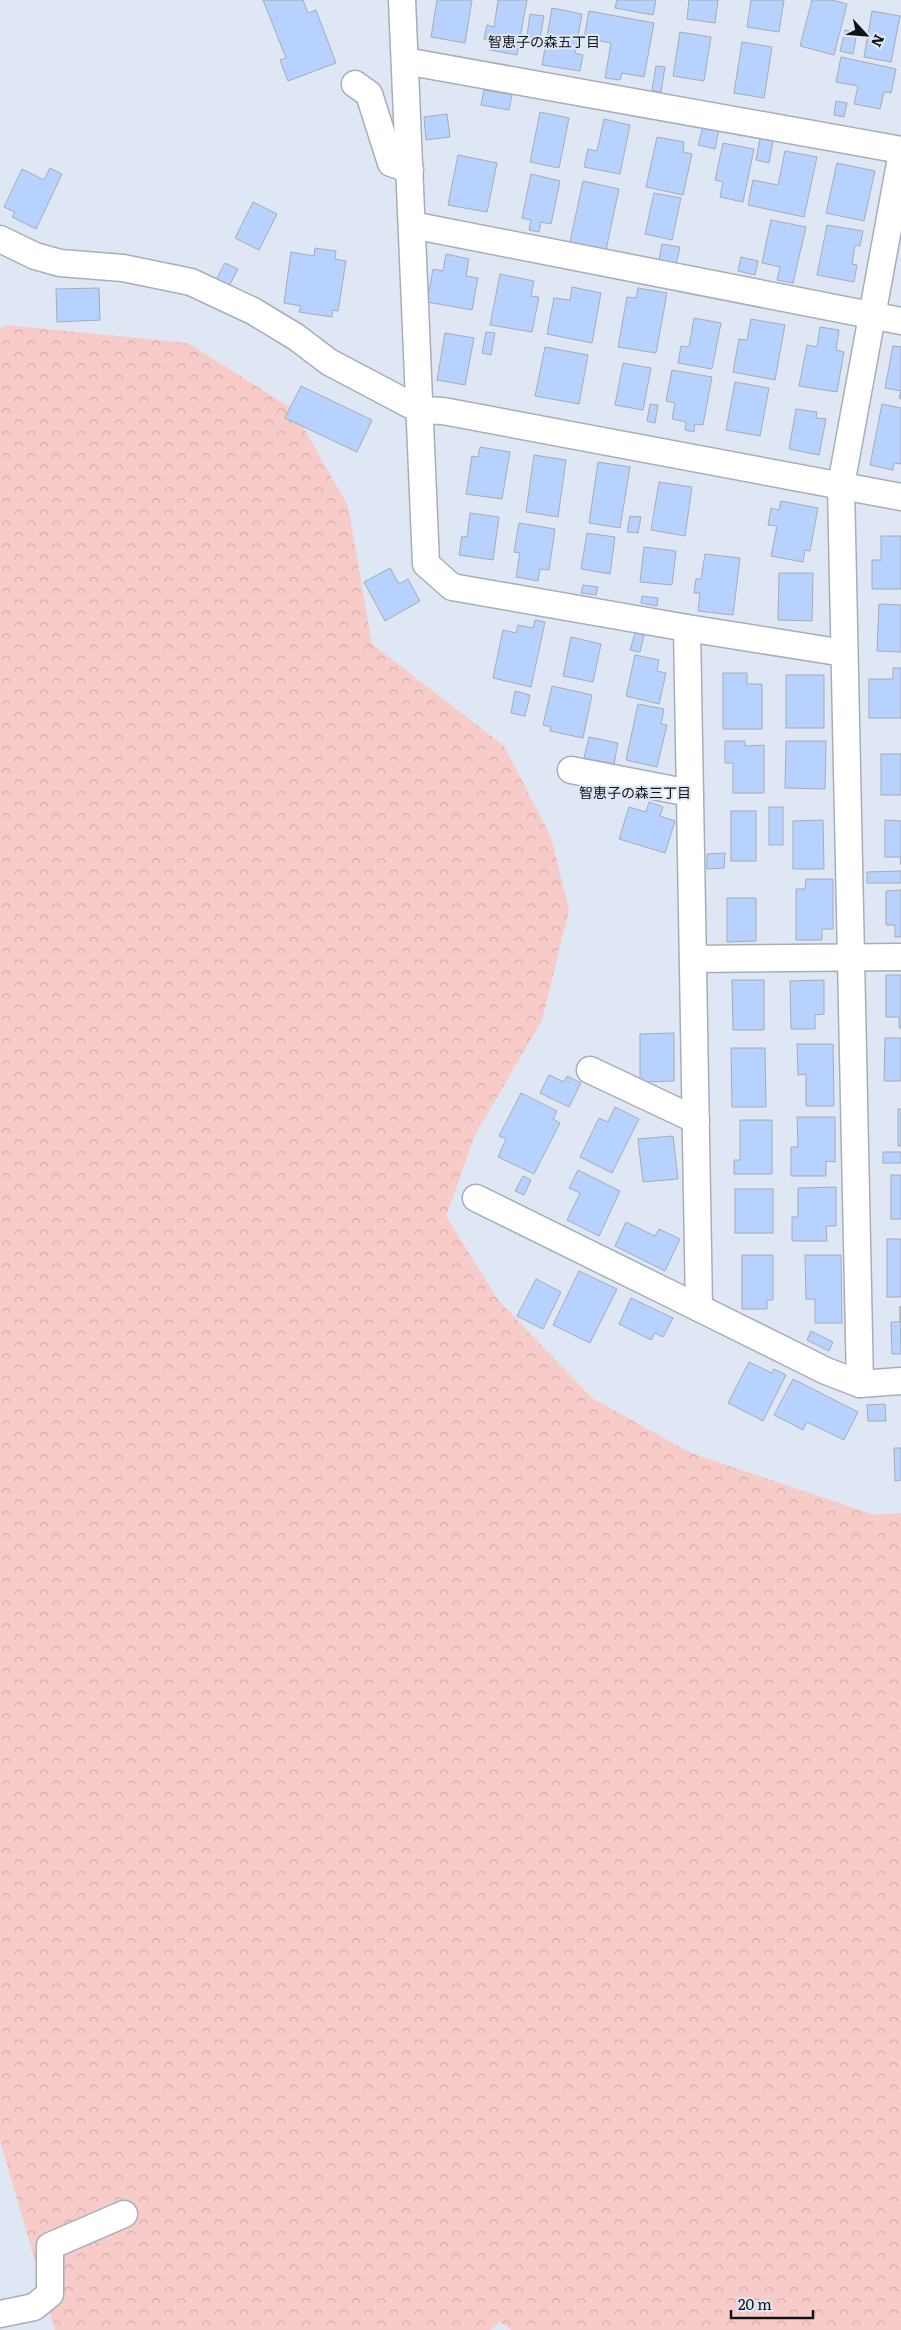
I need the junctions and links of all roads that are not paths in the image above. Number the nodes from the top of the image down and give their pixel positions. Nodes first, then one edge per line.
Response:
1 (402, 0) edge
2 (405, 61) junction
3 (355, 84) dead end
4 (901, 150) edge
5 (901, 158) edge
6 (410, 170) junction
7 (412, 226) junction
8 (0, 239) edge
9 (871, 315) junction
10 (901, 321) edge
11 (420, 410) junction
12 (841, 485) junction
13 (901, 497) edge
14 (687, 628) junction
15 (844, 653) junction
16 (571, 770) dead end
17 (690, 793) junction
18 (850, 957) junction
19 (901, 957) edge
20 (693, 959) junction
21 (590, 1070) dead end
22 (696, 1120) junction
23 (476, 1198) dead end
24 (699, 1308) junction
25 (901, 1381) edge
26 (860, 1384) junction
27 (124, 2214) dead end
28 (0, 2314) edge

1 - 2 street
2 - 4 street
2 - 6 street
3 - 6 street
5 - 9 street
6 - 7 street
7 - 9 street
7 - 11 street
8 - 11 street
9 - 10 street
9 - 12 street
11 - 12 street
11 - 14 street
12 - 13 street
12 - 15 street
14 - 15 street
14 - 17 street
15 - 18 street
16 - 17 street
17 - 20 street
18 - 19 street
18 - 20 street
18 - 26 street
20 - 22 street
21 - 22 street
22 - 24 street
23 - 24 street
24 - 26 street
25 - 26 street
27 - 28 street

